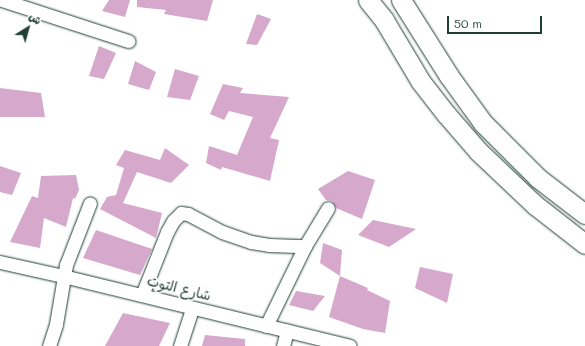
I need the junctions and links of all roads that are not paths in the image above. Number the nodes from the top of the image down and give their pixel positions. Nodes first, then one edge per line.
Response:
1 (2, 0) edge
2 (368, 0) edge
3 (401, 0) edge
4 (128, 41) dead end
5 (90, 202) dead end
6 (328, 208) dead end
7 (585, 214) edge
8 (585, 244) edge
9 (305, 246) junction
10 (0, 262) edge
11 (63, 276) junction
12 (142, 295) junction
13 (192, 308) junction
14 (266, 326) junction
15 (287, 331) junction
16 (49, 346) edge
17 (180, 346) edge
18 (283, 346) edge
19 (350, 346) edge

1 - 4 street
2 - 8 main road
3 - 7 main road
5 - 11 street
6 - 9 street
9 - 12 street
9 - 14 street
10 - 11 street, شارع التوت
11 - 12 street, شارع التوت
11 - 16 street
12 - 13 street, شارع التوت
13 - 14 street, شارع التوت
13 - 17 street
14 - 15 street, شارع التوت
15 - 18 street
15 - 19 street, شارع التوت

